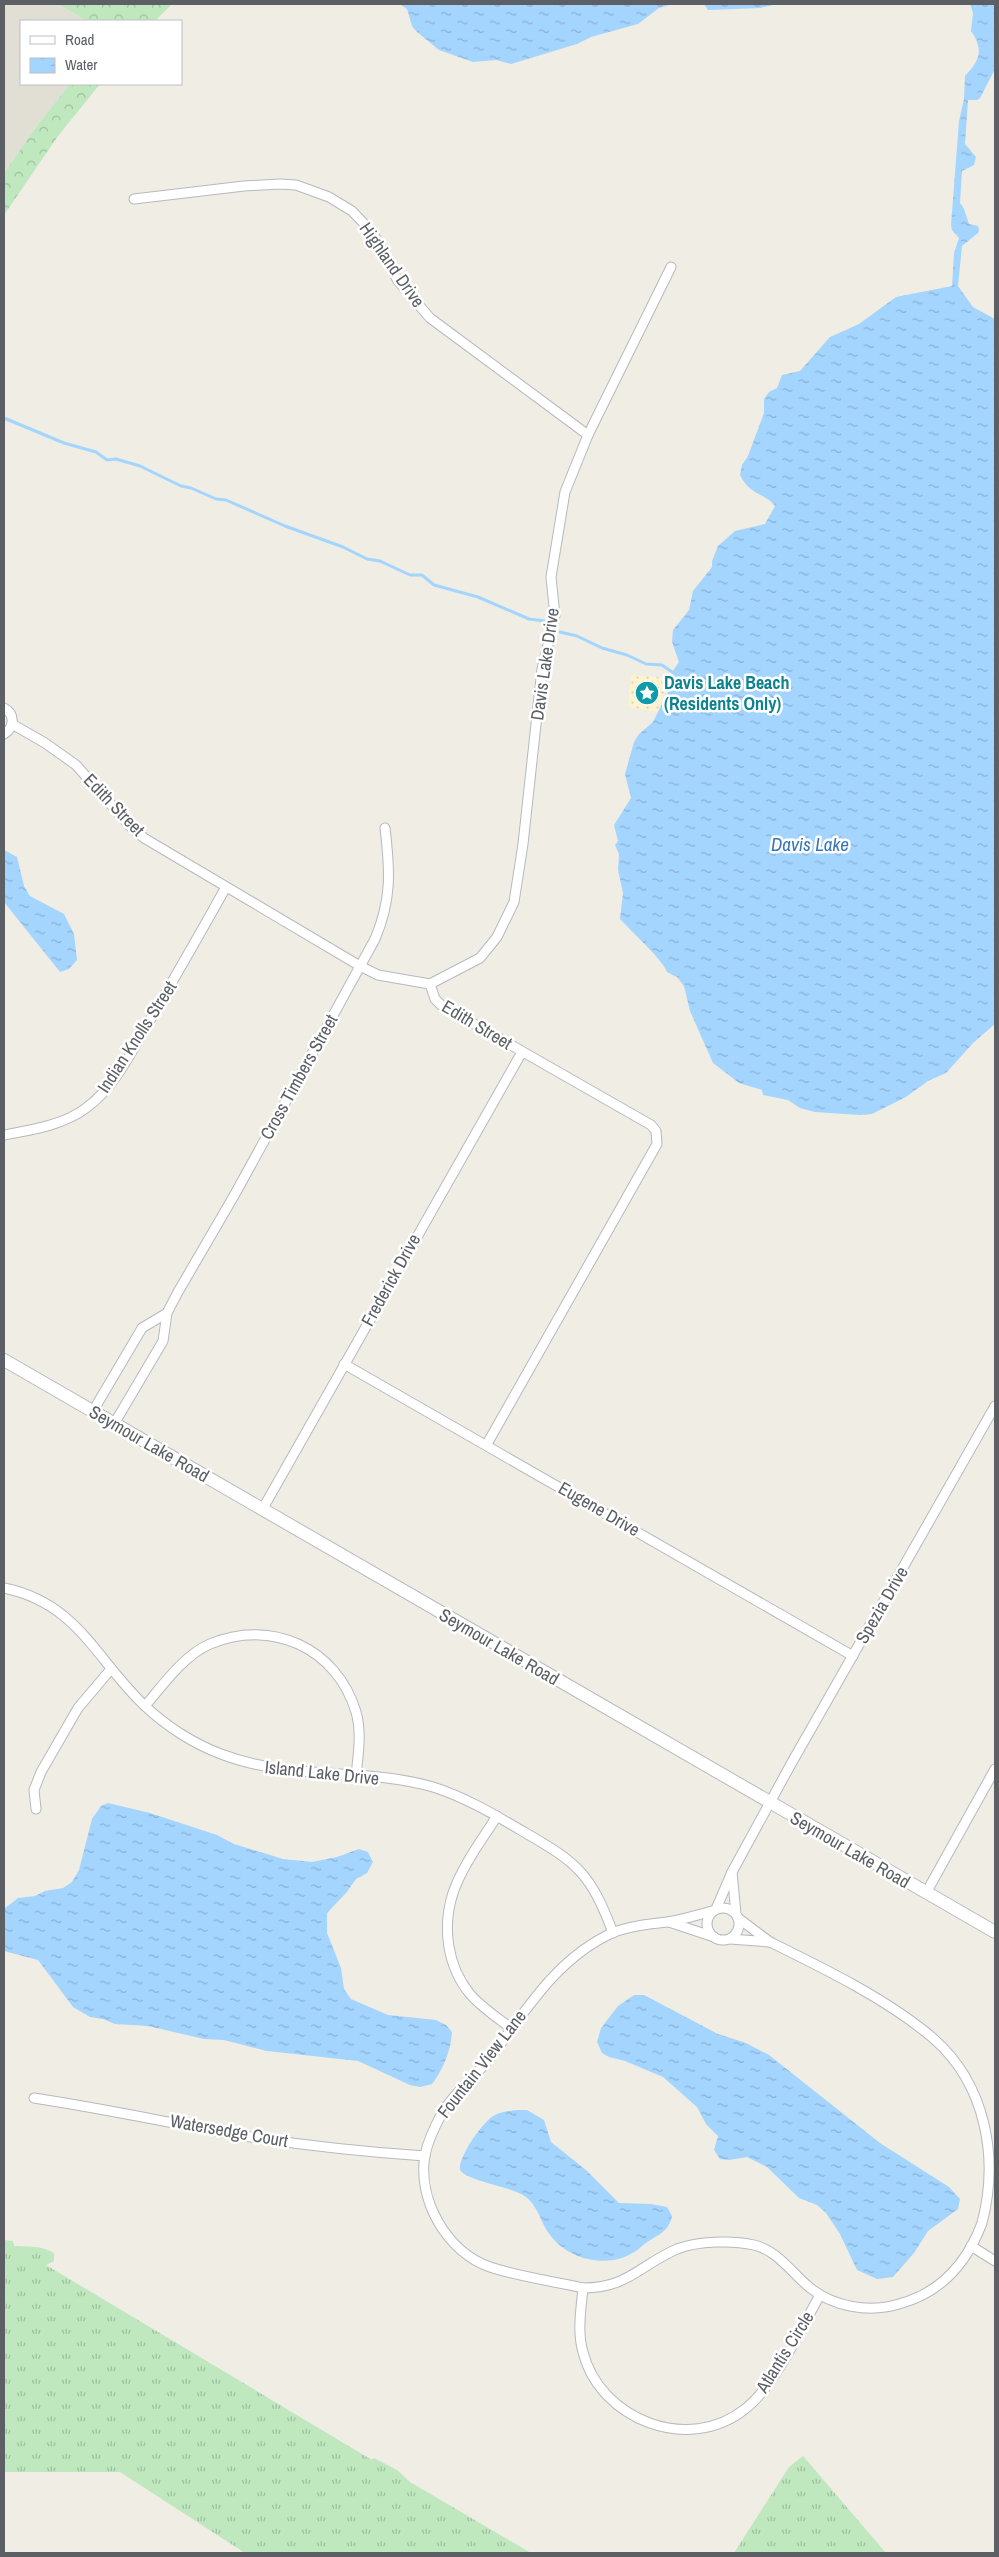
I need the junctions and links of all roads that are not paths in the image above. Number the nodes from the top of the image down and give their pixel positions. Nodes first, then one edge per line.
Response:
1 (134, 199) dead end
2 (671, 267) dead end
3 (588, 435) junction
4 (4, 708) edge
5 (12, 724) junction
6 (4, 734) edge
7 (385, 828) dead end
8 (226, 887) junction
9 (360, 966) junction
10 (430, 984) junction
11 (522, 1052) junction
12 (4, 1135) edge
13 (167, 1313) junction
14 (4, 1360) edge
15 (344, 1364) junction
16 (995, 1406) edge
17 (93, 1411) junction
18 (114, 1424) junction
19 (487, 1444) junction
20 (262, 1510) junction
21 (4, 1588) edge
22 (853, 1656) junction
23 (112, 1669) junction
24 (145, 1706) junction
25 (995, 1769) edge
26 (356, 1776) junction
27 (769, 1803) junction
28 (36, 1809) dead end
29 (497, 1816) junction
30 (732, 1872) junction
31 (926, 1893) junction
32 (714, 1910) junction
33 (737, 1916) junction
34 (669, 1922) junction
35 (995, 1932) edge
36 (613, 1933) junction
37 (714, 1938) junction
38 (730, 1939) junction
39 (770, 1942) junction
40 (512, 2028) junction
41 (34, 2098) dead end
42 (994, 2141) edge
43 (425, 2156) junction
44 (971, 2246) junction
45 (995, 2261) edge
46 (583, 2288) junction
47 (820, 2295) junction

1 - 3 street, Highland Drive
2 - 3 street, Davis Lake Drive
3 - 10 street, Davis Lake Drive
4 - 5 street
5 - 6 street
5 - 8 street, Edith Street
7 - 9 street, Cross Timbers Street
8 - 9 street, Edith Street
8 - 12 street, Indian Knolls Street
9 - 10 street, Edith Street
9 - 13 street, Cross Timbers Street
10 - 11 street, Edith Street
11 - 15 street, Frederick Drive
11 - 19 street, Edith Street
13 - 17 street, Cross Timbers Street
13 - 18 street, Cross Timbers Street
14 - 17 street, Seymour Lake Road
15 - 19 street, Eugene Drive
15 - 20 street, Frederick Drive
16 - 22 street, Spezia Drive
17 - 18 street, Seymour Lake Road
18 - 20 street, Seymour Lake Road
19 - 22 street, Eugene Drive
20 - 27 street, Seymour Lake Road
21 - 23 street, Island Lake Drive
22 - 27 street, Spezia Drive
23 - 24 street, Island Lake Drive
23 - 28 street
24 - 26 street, Island Lake Drive
24 - 26 street
25 - 31 street
26 - 29 street, Island Lake Drive
27 - 30 street, Spezia Drive
27 - 31 street, Seymour Lake Road
29 - 36 street, Island Lake Drive
29 - 40 street
30 - 32 street
30 - 33 street
31 - 35 street, Seymour Lake Road
32 - 33 street
32 - 34 street, Fountain View Lane
32 - 37 street
33 - 38 street
33 - 39 street, Fountain View Lane
34 - 36 street, Fountain View Lane
34 - 37 street, Fountain View Lane
36 - 40 street, Fountain View Lane
37 - 38 street
38 - 39 street, Fountain View Lane
39 - 42 street, Fountain View Lane
40 - 43 street, Fountain View Lane
41 - 43 street, Watersedge Court
42 - 44 street, Fountain View Lane
43 - 46 street, Fountain View Lane
44 - 45 street
44 - 47 street, Fountain View Lane
46 - 47 street, Fountain View Lane
46 - 47 street, Atlantis Circle

